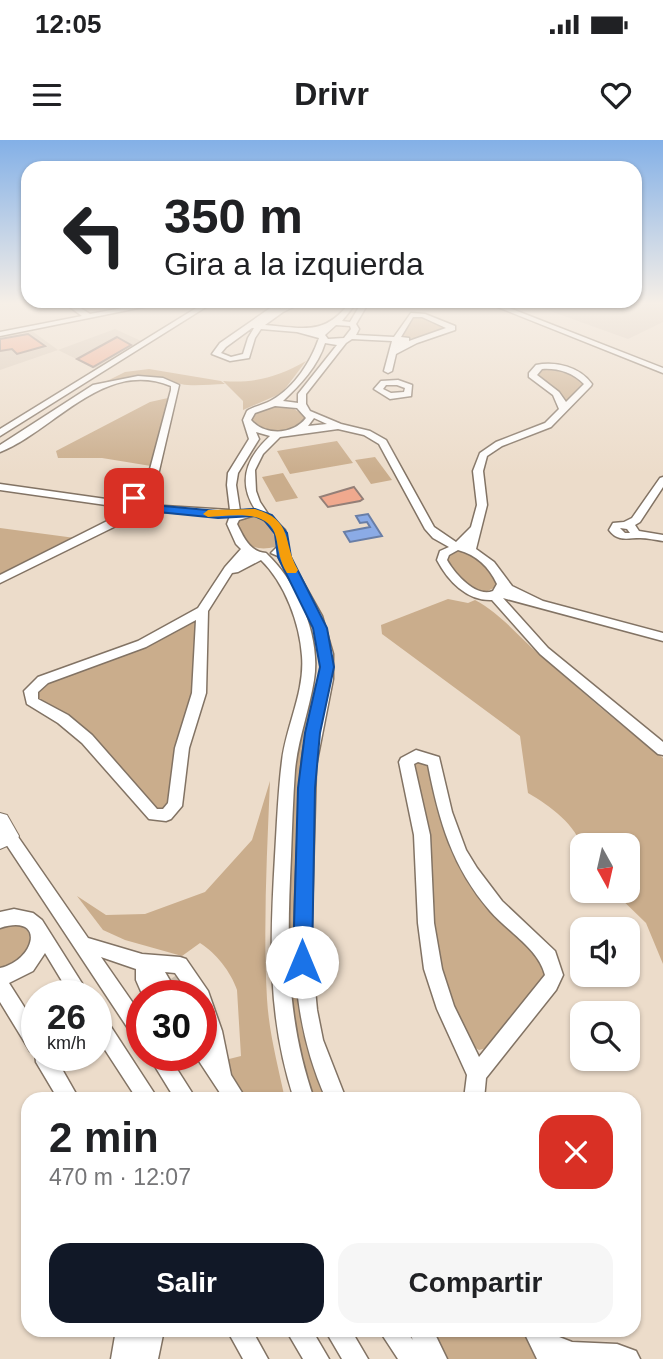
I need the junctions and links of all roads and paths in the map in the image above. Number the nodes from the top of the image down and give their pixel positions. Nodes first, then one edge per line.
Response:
1 (121, 359) edge
2 (313, 359) edge
3 (330, 359) edge
4 (391, 359) edge
5 (631, 359) edge
6 (388, 371) junction
7 (663, 371) edge
8 (402, 383) junction
9 (380, 385) junction
10 (274, 403) junction
11 (563, 410) junction
12 (307, 412) junction
13 (249, 424) junction
14 (338, 426) junction
15 (298, 430) junction
16 (0, 433) edge
17 (279, 433) junction
18 (0, 449) edge
19 (663, 480) edge
20 (2, 486) edge
21 (120, 503) junction
22 (145, 503) junction
23 (127, 514) junction
24 (262, 514) junction
25 (237, 518) junction
26 (475, 529) junction
27 (437, 536) junction
28 (663, 538) edge
29 (283, 547) junction
30 (457, 547) junction
31 (470, 550) junction
32 (254, 552) junction
33 (442, 556) junction
34 (0, 579) edge
35 (498, 590) junction
36 (202, 611) junction
37 (663, 637) edge
38 (307, 677) junction
39 (325, 679) junction
40 (663, 750) edge
41 (3, 833) edge
42 (0, 920) edge
43 (39, 930) junction
44 (85, 945) junction
45 (0, 977) edge
46 (71, 980) edge
47 (158, 980) tunnel mouth
48 (167, 980) edge
49 (190, 980) edge
50 (0, 986) edge
51 (126, 1008) edge
52 (21, 1019) edge
53 (112, 1044) edge
54 (217, 1051) edge
55 (52, 1071) edge
56 (168, 1071) edge
57 (217, 1071) edge
58 (477, 1073) junction
59 (223, 1081) junction
60 (65, 1092) edge
61 (143, 1092) edge
62 (181, 1092) edge
63 (231, 1092) edge
64 (302, 1092) edge
65 (333, 1092) edge
66 (475, 1092) edge
67 (127, 1337) edge
68 (151, 1337) edge
69 (243, 1337) edge
70 (303, 1337) edge
71 (342, 1337) edge
72 (396, 1337) edge
73 (424, 1337) edge
74 (542, 1343) edge
75 (123, 1359) edge
76 (146, 1359) edge
77 (256, 1359) edge
78 (317, 1359) edge
79 (356, 1359) edge
80 (412, 1359) edge
81 (435, 1359) edge
82 (628, 1359) edge

1 - 16 street
2 - 10 street
3 - 12 street
4 - 6 street
5 - 7 street
6 - 8 street
6 - 9 street
8 - 9 street
8 - 9 street
10 - 12 street
10 - 13 street
11 - 11 street
11 - 26 street
12 - 14 street
12 - 15 street
13 - 17 street
13 - 25 street
14 - 15 street
14 - 27 street
15 - 17 street
17 - 24 street
18 - 22 street
19 - 28 street
20 - 21 street
21 - 22 street
21 - 23 street
22 - 23 street
22 - 25 street
23 - 34 street
24 - 25 street
24 - 29 street
25 - 32 street
26 - 30 street
26 - 31 street
27 - 30 street
27 - 33 street
29 - 32 street
29 - 39 street
30 - 31 street
30 - 33 street
31 - 35 street
32 - 36 street
32 - 38 street
33 - 35 street
35 - 37 street
35 - 40 street
36 - 36 street
38 - 39 street
38 - 64 street
39 - 65 street
41 - 44 street
42 - 43 street
43 - 45 street
43 - 46 street
44 - 47 street
44 - 51 street
48 - 49 street
50 - 52 street
53 - 61 street
54 - 59 street
55 - 60 street
56 - 62 street
57 - 59 street
58 - 58 street
58 - 66 street
59 - 63 street
67 - 75 street
68 - 76 street
69 - 77 street
70 - 78 street
71 - 79 street
72 - 80 street
73 - 81 street
74 - 82 street

